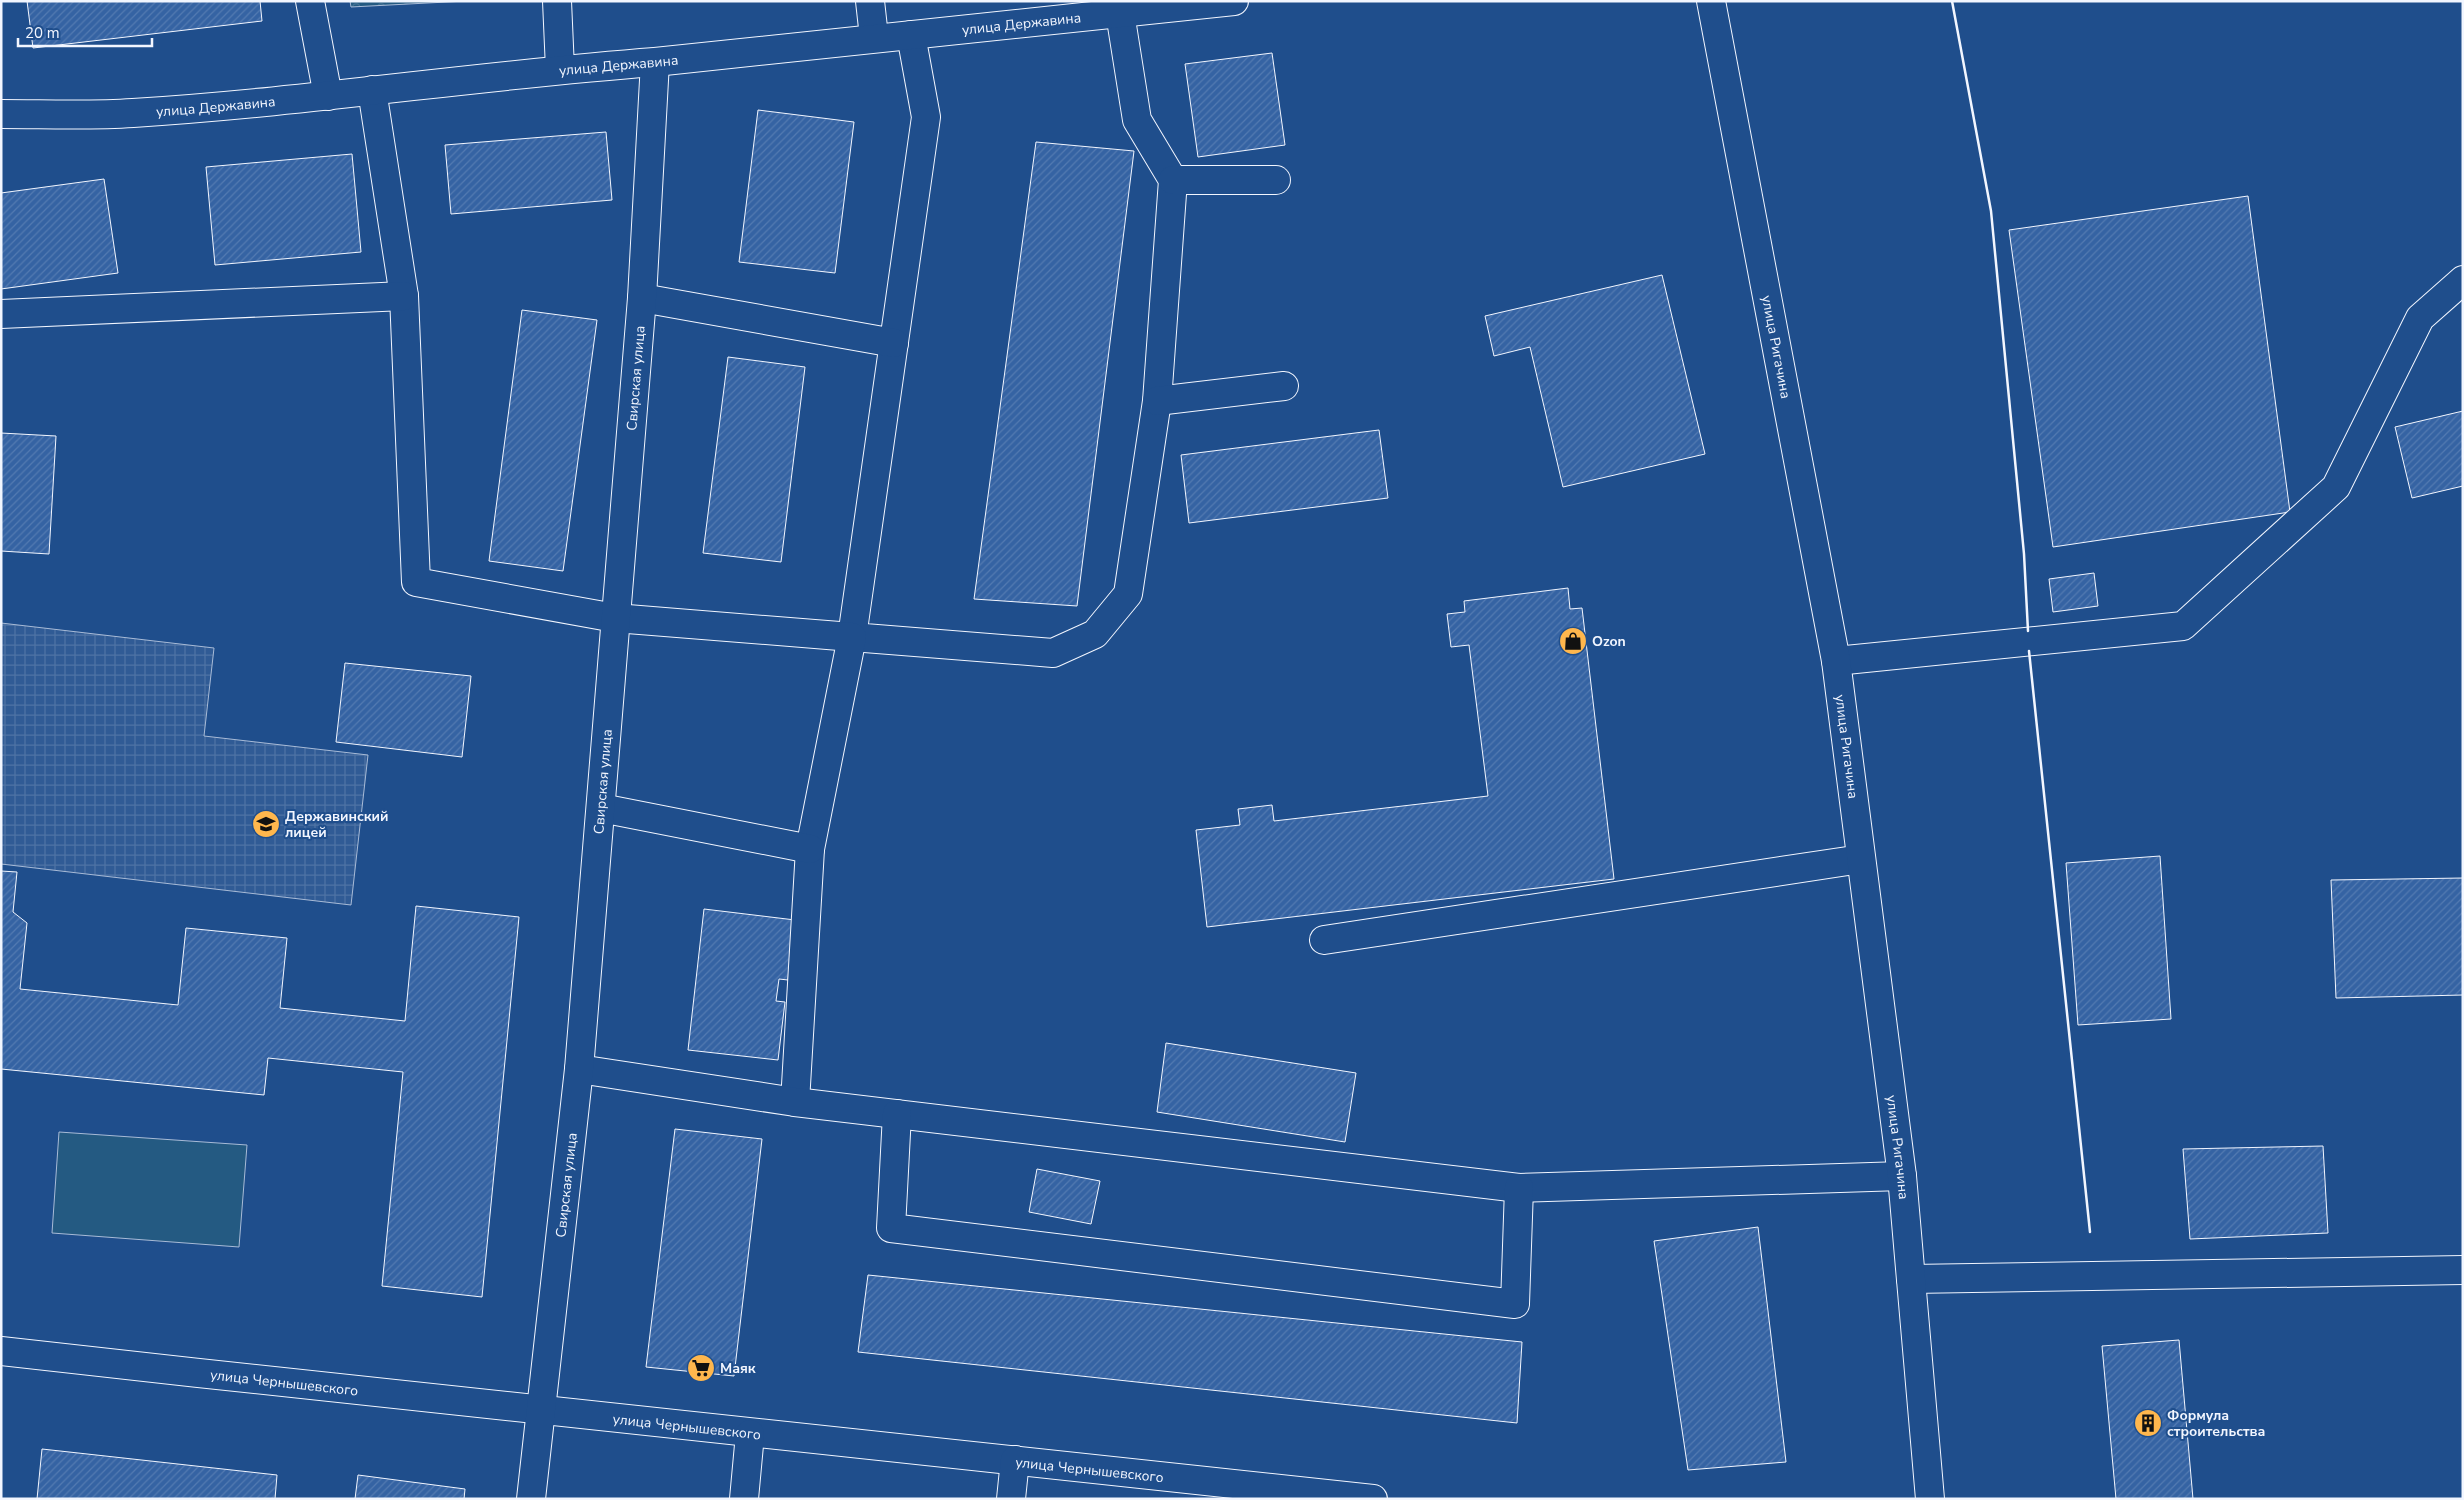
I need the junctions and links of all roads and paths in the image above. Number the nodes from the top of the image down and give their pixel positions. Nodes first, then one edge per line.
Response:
1 (310, 1) edge
2 (557, 1) edge
3 (870, 1) edge
4 (1234, 1) edge
5 (1712, 1) edge
6 (1120, 13) junction
7 (911, 35) junction
8 (874, 37) junction
9 (655, 62) junction
10 (560, 69) junction
11 (372, 90) junction
12 (328, 96) junction
13 (1, 114) edge
14 (1173, 180) junction
15 (1276, 180) dead end
16 (2463, 280) edge
17 (404, 296) junction
18 (642, 298) junction
19 (1, 314) edge
20 (894, 343) junction
21 (1284, 386) dead end
22 (1157, 401) junction
23 (615, 618) junction
24 (852, 637) junction
25 (1836, 661) junction
26 (601, 808) junction
27 (810, 849) junction
28 (1861, 859) junction
29 (1324, 940) dead end
30 (579, 1069) junction
31 (796, 1102) junction
32 (897, 1114) junction
33 (1902, 1176) junction
34 (1520, 1188) junction
35 (2463, 1270) edge
36 (1911, 1279) junction
37 (1, 1352) edge
38 (542, 1412) junction
39 (750, 1434) junction
40 (1016, 1460) junction
41 (1193, 1490) edge
42 (532, 1499) edge
43 (744, 1499) edge
44 (1011, 1499) edge
45 (1373, 1499) edge
46 (1930, 1499) edge

1 - 12 street
2 - 10 street
3 - 8 street
4 - 6 street, улица Державина
5 - 25 street, улица Ригачина
6 - 7 street, улица Державина
6 - 14 street
7 - 8 street, улица Державина
7 - 20 street
8 - 9 street, улица Державина
9 - 10 street, улица Державина
9 - 18 street, Свирская улица
10 - 11 street, улица Державина
11 - 12 street, улица Державина
11 - 17 street
12 - 13 street, улица Державина
14 - 15 street
14 - 22 street
16 - 25 street
17 - 19 street
17 - 23 street
18 - 20 street
18 - 23 street, Свирская улица
20 - 24 street
21 - 22 street
22 - 24 street
23 - 24 street
23 - 26 street, Свирская улица
24 - 27 street
25 - 28 street, улица Ригачина
26 - 27 street
26 - 30 street, Свирская улица
27 - 31 street
28 - 29 street
28 - 33 street, улица Ригачина
30 - 31 street
30 - 38 street, Свирская улица
31 - 32 street
32 - 34 street
32 - 34 street
33 - 34 street
33 - 36 street, улица Ригачина
35 - 36 street
36 - 46 street, улица Ригачина
37 - 38 street, улица Чернышевского
38 - 39 street, улица Чернышевского
38 - 42 street, Свирская улица
39 - 40 street, улица Чернышевского
39 - 43 street
40 - 41 street, улица Чернышевского
40 - 44 street
41 - 45 street, улица Чернышевского

